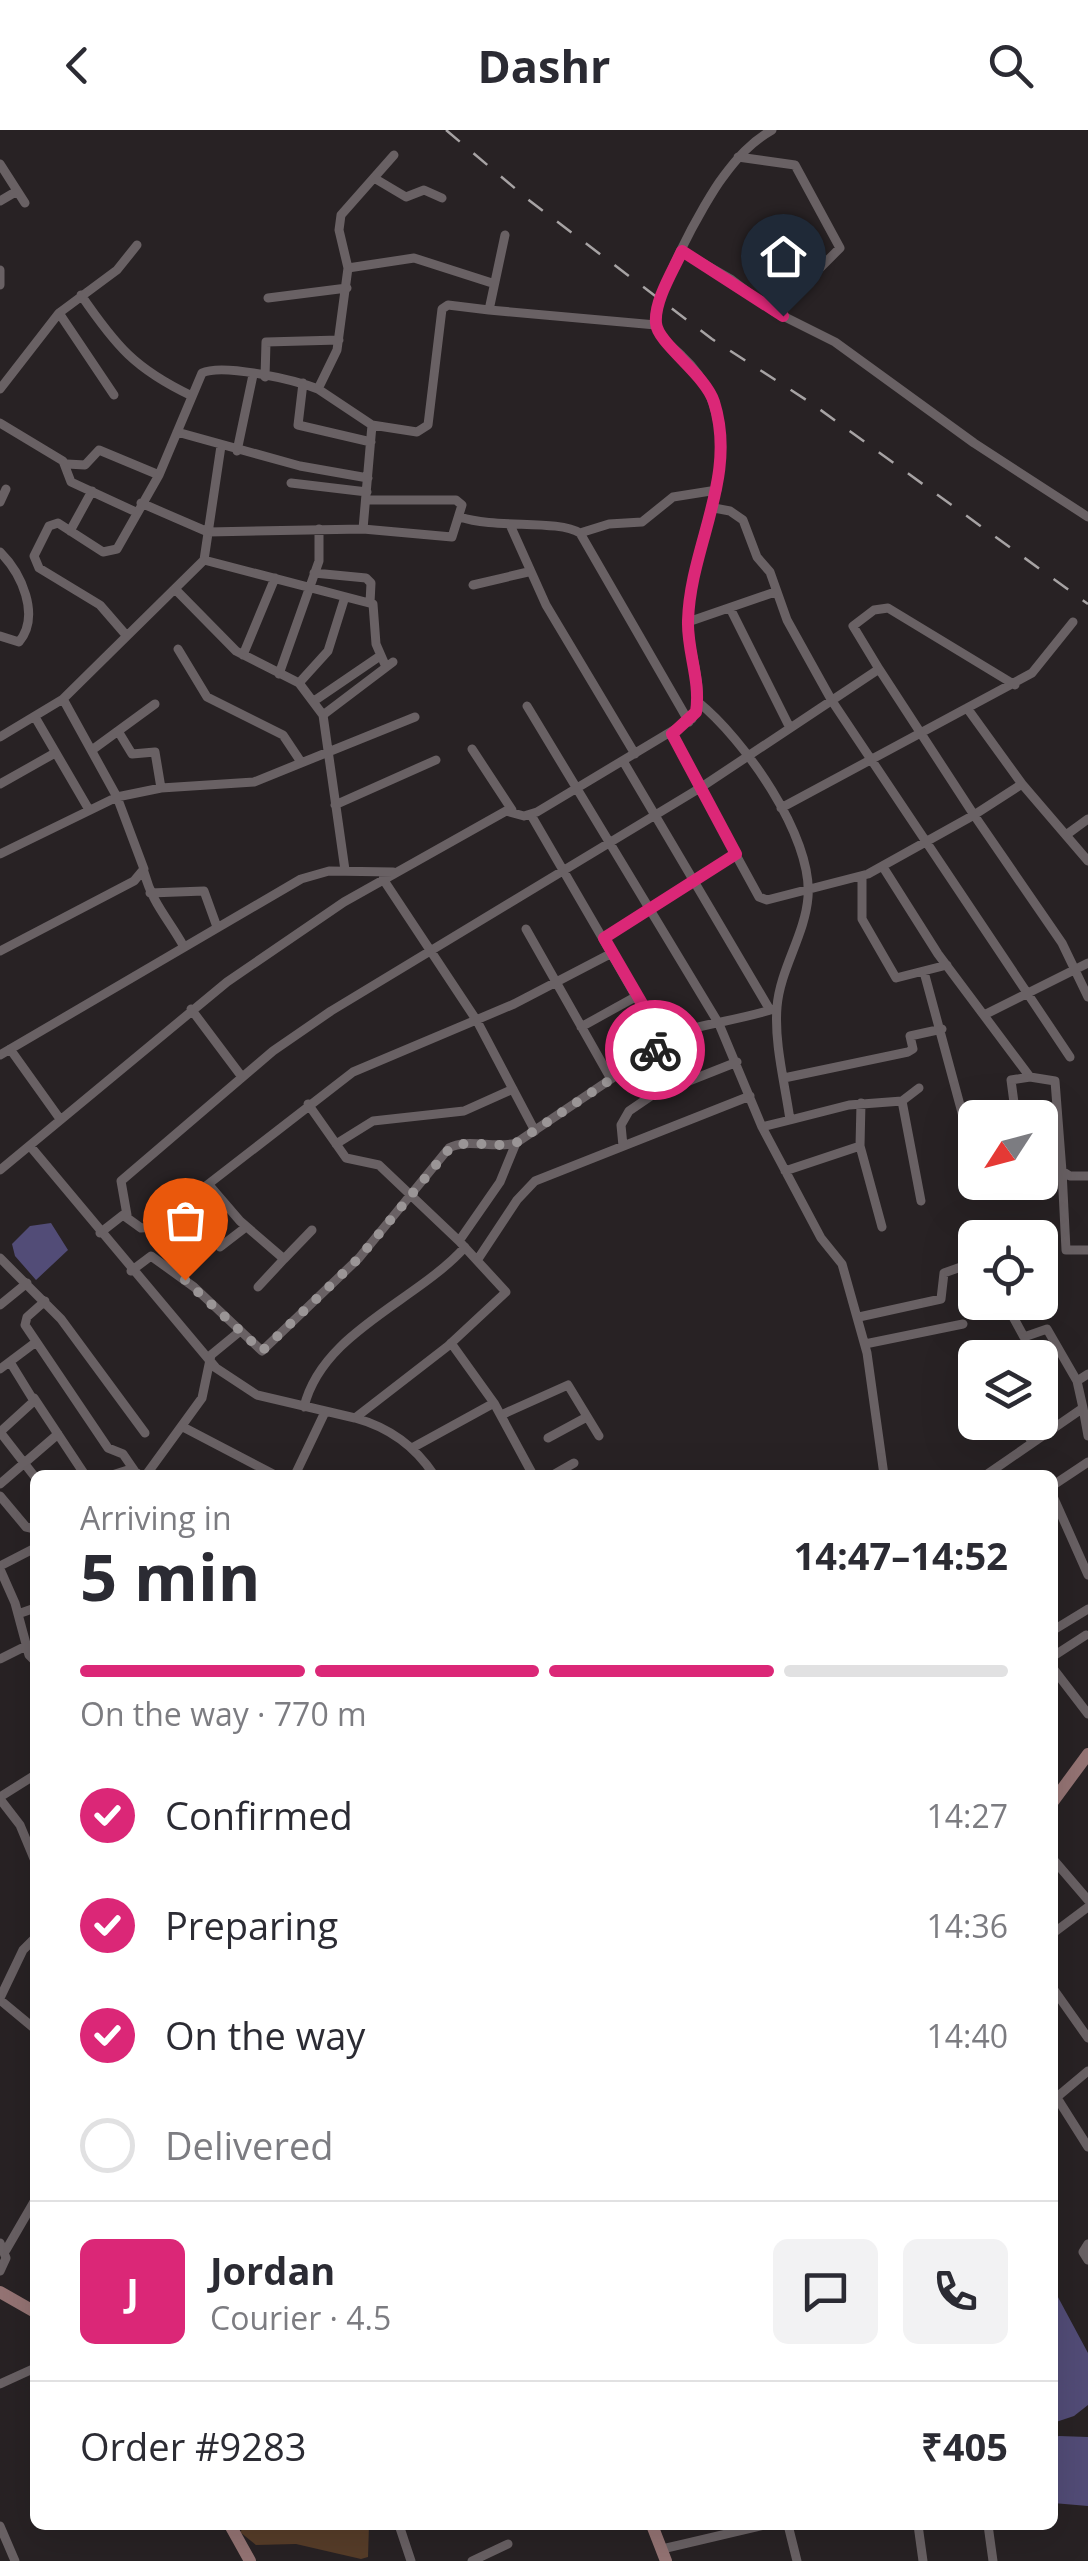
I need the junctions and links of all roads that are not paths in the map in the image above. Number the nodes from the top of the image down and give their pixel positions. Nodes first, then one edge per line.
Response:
1 (772, 130) edge
2 (394, 155) dead end
3 (738, 156) junction
4 (0, 164) edge
5 (374, 178) junction
6 (17, 191) junction
7 (442, 198) dead end
8 (0, 201) edge
9 (25, 204) dead end
10 (505, 235) dead end
11 (137, 245) dead end
12 (682, 251) junction
13 (348, 268) junction
14 (0, 270) edge
15 (814, 274) dead end
16 (492, 282) junction
17 (0, 284) edge
18 (347, 288) junction
19 (81, 294) junction
20 (268, 298) dead end
21 (488, 310) junction
22 (59, 313) junction
23 (656, 324) junction
24 (339, 340) junction
25 (0, 371) edge
26 (253, 375) junction
27 (265, 377) junction
28 (304, 383) junction
29 (3, 385) edge
30 (318, 388) junction
31 (114, 395) dead end
32 (192, 396) junction
33 (0, 423) edge
34 (372, 425) junction
35 (177, 432) junction
36 (371, 442) junction
37 (221, 446) junction
38 (237, 450) junction
39 (67, 464) junction
40 (159, 475) junction
41 (368, 478) junction
42 (291, 483) dead end
43 (6, 489) dead end
44 (717, 490) junction
45 (92, 491) junction
46 (366, 496) junction
47 (0, 502) edge
48 (138, 507) junction
49 (714, 508) junction
50 (460, 517) junction
51 (1088, 517) edge
52 (511, 527) junction
53 (319, 529) junction
54 (362, 529) junction
55 (70, 530) junction
56 (208, 532) junction
57 (580, 533) junction
58 (0, 552) edge
59 (204, 560) junction
60 (314, 572) junction
61 (528, 572) junction
62 (274, 578) junction
63 (473, 584) dead end
64 (175, 589) junction
65 (306, 590) junction
66 (776, 592) junction
67 (344, 600) junction
68 (370, 603) junction
69 (731, 610) junction
70 (688, 622) junction
71 (1072, 622) dead end
72 (126, 635) junction
73 (0, 636) edge
74 (178, 649) dead end
75 (243, 656) junction
76 (380, 656) junction
77 (879, 669) junction
78 (279, 674) junction
79 (300, 682) junction
80 (1015, 685) junction
81 (63, 699) junction
82 (314, 702) junction
83 (698, 702) junction
84 (832, 702) junction
85 (155, 704) dead end
86 (527, 706) dead end
87 (967, 708) junction
88 (323, 715) junction
89 (36, 717) junction
90 (415, 717) dead end
91 (690, 722) junction
92 (790, 728) junction
93 (118, 731) junction
94 (921, 733) junction
95 (672, 734) junction
96 (0, 737) edge
97 (472, 748) dead end
98 (92, 750) junction
99 (329, 752) junction
100 (55, 753) junction
101 (634, 754) junction
102 (747, 755) junction
103 (436, 760) dead end
104 (624, 761) junction
105 (301, 762) junction
106 (873, 762) junction
107 (0, 784) edge
108 (1022, 784) junction
109 (161, 788) junction
110 (578, 788) junction
111 (700, 788) junction
112 (117, 797) junction
113 (335, 805) junction
114 (88, 808) junction
115 (781, 808) junction
116 (512, 810) junction
117 (531, 815) junction
118 (974, 815) junction
119 (654, 816) junction
120 (1088, 819) edge
121 (1066, 836) junction
122 (928, 842) junction
123 (611, 844) junction
124 (0, 854) edge
125 (736, 854) junction
126 (1088, 861) edge
127 (882, 867) junction
128 (144, 869) junction
129 (346, 870) junction
130 (395, 872) junction
131 (565, 872) junction
132 (862, 876) junction
133 (383, 879) junction
134 (692, 883) junction
135 (808, 887) junction
136 (150, 893) junction
137 (649, 909) junction
138 (217, 927) junction
139 (526, 929) dead end
140 (604, 938) junction
141 (184, 947) junction
142 (0, 950) edge
143 (434, 952) junction
144 (612, 954) junction
145 (1088, 963) edge
146 (947, 965) junction
147 (1075, 969) junction
148 (924, 972) junction
149 (556, 984) junction
150 (1027, 992) junction
151 (637, 996) junction
152 (1088, 998) edge
153 (192, 1009) junction
154 (774, 1009) junction
155 (984, 1014) junction
156 (477, 1021) junction
157 (718, 1022) junction
158 (581, 1027) junction
159 (942, 1029) junction
160 (662, 1038) junction
161 (5, 1052) edge
162 (1070, 1057) dead end
163 (737, 1062) junction
164 (242, 1077) junction
165 (1030, 1077) junction
166 (784, 1078) junction
167 (611, 1080) junction
168 (919, 1088) dead end
169 (513, 1089) junction
170 (750, 1096) junction
171 (902, 1100) junction
172 (959, 1100) edge
173 (1014, 1100) edge
174 (861, 1103) junction
175 (308, 1104) junction
176 (60, 1119) junction
177 (790, 1120) junction
178 (762, 1128) junction
179 (536, 1132) junction
180 (516, 1143) junction
181 (336, 1144) junction
182 (30, 1146) junction
183 (623, 1146) junction
184 (860, 1146) junction
185 (0, 1170) edge
186 (1062, 1170) junction
187 (785, 1171) junction
188 (1088, 1176) edge
189 (208, 1185) junction
190 (412, 1195) junction
191 (921, 1201) dead end
192 (127, 1215) junction
193 (246, 1227) junction
194 (882, 1227) dead end
195 (312, 1230) dead end
196 (100, 1233) junction
197 (462, 1244) junction
198 (220, 1247) dead end
199 (1088, 1250) edge
200 (0, 1258) edge
201 (284, 1259) junction
202 (478, 1259) junction
203 (958, 1269) edge
204 (131, 1272) junction
205 (27, 1283) junction
206 (258, 1287) dead end
207 (45, 1301) junction
208 (0, 1304) edge
209 (858, 1316) junction
210 (1015, 1320) edge
211 (963, 1324) dead end
212 (240, 1332) junction
213 (36, 1342) junction
214 (451, 1343) junction
215 (865, 1344) junction
216 (10, 1362) junction
217 (209, 1362) junction
218 (0, 1369) edge
219 (1088, 1374) edge
220 (1077, 1382) junction
221 (34, 1398) junction
222 (494, 1403) junction
223 (304, 1407) junction
224 (1083, 1408) junction
225 (325, 1412) junction
226 (501, 1414) junction
227 (355, 1418) junction
228 (585, 1418) junction
229 (183, 1427) junction
230 (0, 1432) edge
231 (144, 1433) dead end
232 (58, 1434) junction
233 (599, 1436) dead end
234 (1088, 1436) edge
235 (548, 1438) dead end
236 (1031, 1440) edge
237 (1032, 1443) junction
238 (412, 1448) junction
239 (24, 1463) junction
240 (574, 1463) dead end
241 (1086, 1466) edge
242 (82, 1470) edge
243 (137, 1470) edge
244 (143, 1470) edge
245 (265, 1470) edge
246 (297, 1470) edge
247 (431, 1470) edge
248 (530, 1470) edge
249 (562, 1470) edge
250 (883, 1470) edge
251 (993, 1470) edge
252 (30, 1471) edge
253 (1058, 1482) edge
254 (0, 1484) edge
255 (0, 1496) edge
256 (1058, 1508) edge
257 (30, 1528) edge
258 (30, 1551) edge
259 (0, 1567) edge
260 (1088, 1575) edge
261 (1088, 1609) edge
262 (30, 1610) edge
263 (18, 1614) junction
264 (1058, 1627) edge
265 (1086, 1635) edge
266 (26, 1646) junction
267 (1058, 1652) edge
268 (30, 1653) edge
269 (0, 1659) edge
270 (1058, 1674) edge
271 (1088, 1714) edge
272 (1088, 1754) edge
273 (30, 1779) edge
274 (1058, 1795) edge
275 (0, 1798) edge
276 (30, 1849) edge
277 (1058, 1866) edge
278 (1088, 1904) edge
279 (1058, 1929) edge
280 (30, 1945) edge
281 (0, 1963) edge
282 (14, 1966) junction
283 (1058, 1996) edge
284 (0, 1999) edge
285 (30, 2025) edge
286 (1088, 2038) edge
287 (1088, 2071) edge
288 (1058, 2092) edge
289 (1058, 2099) edge
290 (1088, 2147) edge
291 (30, 2207) edge
292 (1088, 2244) edge
293 (3, 2246) edge
294 (1088, 2260) edge
295 (0, 2271) edge
296 (0, 2292) edge
297 (30, 2309) edge
298 (30, 2370) edge
299 (0, 2384) edge
300 (0, 2526) edge
301 (232, 2530) edge
302 (400, 2530) edge
303 (654, 2530) edge
304 (748, 2530) edge
305 (789, 2530) edge
306 (919, 2530) edge
307 (989, 2530) edge
308 (508, 2544) dead end
309 (664, 2555) edge
310 (244, 2559) edge
311 (15, 2561) edge
312 (412, 2561) edge
313 (472, 2561) edge
314 (797, 2561) edge
315 (922, 2561) edge
316 (992, 2561) edge

1 - 3 street
2 - 5 street
3 - 12 street
3 - 15 street
4 - 6 street
5 - 7 street
5 - 13 street
6 - 8 street
6 - 9 street
10 - 16 street
11 - 19 street
12 - 23 street
12 - 51 street
13 - 16 street
13 - 18 street
14 - 17 street
16 - 21 street
18 - 20 street
18 - 24 street
19 - 22 street
19 - 32 street
21 - 23 street
21 - 34 street
22 - 29 street
22 - 31 street
23 - 44 street
24 - 27 street
24 - 30 street
25 - 29 street
26 - 27 street
26 - 32 street
26 - 38 street
27 - 28 street
28 - 30 street
28 - 36 street
30 - 34 street
32 - 35 street
33 - 39 street
34 - 36 street
35 - 37 street
35 - 40 street
36 - 41 street
37 - 38 street
37 - 56 street
38 - 41 street
39 - 40 street
39 - 45 street
40 - 48 street
41 - 46 street
42 - 46 street
43 - 47 street
44 - 49 street
44 - 57 street
45 - 48 street
45 - 55 street
46 - 50 street
46 - 54 street
48 - 55 street
48 - 56 street
49 - 66 street
49 - 70 street
50 - 52 street
50 - 54 street
52 - 57 street
52 - 61 street
53 - 54 street
53 - 56 street
53 - 60 street
55 - 72 street
56 - 59 street
57 - 91 street
58 - 73 street
59 - 62 street
59 - 64 street
60 - 65 street
60 - 68 street
61 - 63 street
61 - 101 street
62 - 65 street
62 - 75 street
64 - 72 street
64 - 75 street
65 - 67 street
65 - 78 street
66 - 69 street
66 - 84 street
67 - 68 street
67 - 79 street
68 - 76 street
69 - 70 street
69 - 92 street
70 - 83 street
71 - 80 street
72 - 81 street
74 - 105 street
75 - 78 street
76 - 82 street
76 - 88 street
77 - 80 street
77 - 84 street
77 - 94 street
78 - 79 street
79 - 82 street
80 - 87 street
81 - 89 street
81 - 98 street
82 - 88 street
83 - 91 street
83 - 102 street
84 - 92 street
84 - 106 street
85 - 93 street
86 - 110 street
87 - 94 street
87 - 108 street
88 - 99 street
89 - 96 street
89 - 100 street
90 - 99 street
91 - 95 street
92 - 102 street
93 - 98 street
93 - 109 street
94 - 106 street
94 - 118 street
95 - 101 street
95 - 111 street
97 - 116 street
98 - 112 street
99 - 105 street
99 - 113 street
100 - 107 street
100 - 114 street
101 - 104 street
102 - 111 street
102 - 115 street
103 - 113 street
104 - 110 street
104 - 119 street
105 - 109 street
106 - 115 street
106 - 122 street
108 - 118 street
108 - 121 street
109 - 112 street
110 - 117 street
110 - 123 street
111 - 119 street
111 - 125 street
112 - 114 street
112 - 128 street
113 - 129 street
114 - 124 street
115 - 135 street
116 - 117 street
116 - 130 street
117 - 131 street
118 - 122 street
118 - 147 street
119 - 123 street
119 - 134 street
120 - 121 street
121 - 126 street
122 - 127 street
122 - 150 street
123 - 131 street
123 - 137 street
125 - 134 street
125 - 135 street
127 - 132 street
127 - 146 street
128 - 136 street
128 - 142 street
129 - 130 street
129 - 138 street
130 - 133 street
131 - 140 street
131 - 143 street
132 - 135 street
132 - 148 street
133 - 143 street
133 - 153 street
134 - 137 street
134 - 154 street
135 - 154 street
136 - 138 street
136 - 141 street
137 - 140 street
137 - 157 street
138 - 141 street
139 - 149 street
140 - 144 street
141 - 161 street
143 - 156 street
143 - 164 street
144 - 149 street
144 - 151 street
145 - 147 street
146 - 148 street
146 - 155 street
147 - 150 street
147 - 152 street
148 - 159 street
149 - 156 street
149 - 158 street
150 - 155 street
150 - 162 street
151 - 158 street
151 - 160 street
153 - 164 street
153 - 176 street
154 - 157 street
154 - 166 street
155 - 165 street
156 - 169 street
156 - 175 street
157 - 160 street
157 - 163 street
158 - 167 street
159 - 166 street
159 - 172 street
160 - 167 street
161 - 176 street
163 - 170 street
163 - 183 street
164 - 192 street
165 - 173 street
165 - 186 street
166 - 177 street
167 - 179 street
168 - 171 street
169 - 179 street
169 - 181 street
170 - 178 street
170 - 183 street
171 - 174 street
171 - 191 street
174 - 177 street
174 - 184 street
175 - 181 street
175 - 189 street
176 - 182 street
177 - 178 street
178 - 187 street
179 - 180 street
180 - 190 street
180 - 197 street
181 - 190 street
182 - 185 street
182 - 196 street
183 - 202 street
184 - 187 street
184 - 194 street
186 - 188 street
186 - 199 street
187 - 209 street
189 - 192 street
189 - 193 street
190 - 197 street
190 - 212 street
192 - 196 street
193 - 198 street
193 - 201 street
195 - 201 street
196 - 204 street
197 - 202 street
197 - 223 street
200 - 205 street
201 - 206 street
202 - 214 street
203 - 209 street
204 - 212 street
204 - 217 street
205 - 207 street
205 - 208 street
207 - 213 street
207 - 231 street
209 - 215 street
210 - 220 street
211 - 215 street
212 - 217 street
213 - 216 street
213 - 243 street
214 - 222 street
214 - 227 street
215 - 250 street
216 - 218 street
216 - 221 street
217 - 223 street
217 - 229 street
219 - 220 street
220 - 224 street
221 - 230 street
221 - 232 street
222 - 226 street
222 - 238 street
223 - 225 street
224 - 234 street
224 - 237 street
225 - 227 street
225 - 246 street
226 - 228 street
226 - 248 street
227 - 238 street
228 - 233 street
228 - 235 street
229 - 244 street
229 - 245 street
230 - 239 street
232 - 239 street
232 - 242 street
236 - 237 street
237 - 251 street
238 - 247 street
239 - 252 street
239 - 254 street
240 - 249 street
241 - 253 street
255 - 257 street
256 - 260 street
258 - 259 street
259 - 263 street
261 - 264 street
262 - 263 street
263 - 266 street
265 - 267 street
266 - 268 street
266 - 269 street
270 - 271 street
272 - 274 street
273 - 275 street
275 - 276 street
277 - 278 street
278 - 279 street
280 - 282 street
281 - 282 street
282 - 284 street
283 - 286 street
284 - 285 street
287 - 288 street
289 - 290 street
291 - 293 street
292 - 294 street
293 - 295 street
296 - 297 street
298 - 299 street
300 - 311 street
301 - 310 street
302 - 312 street
303 - 309 street
304 - 309 street
305 - 314 street
306 - 315 street
307 - 316 street
308 - 313 street

